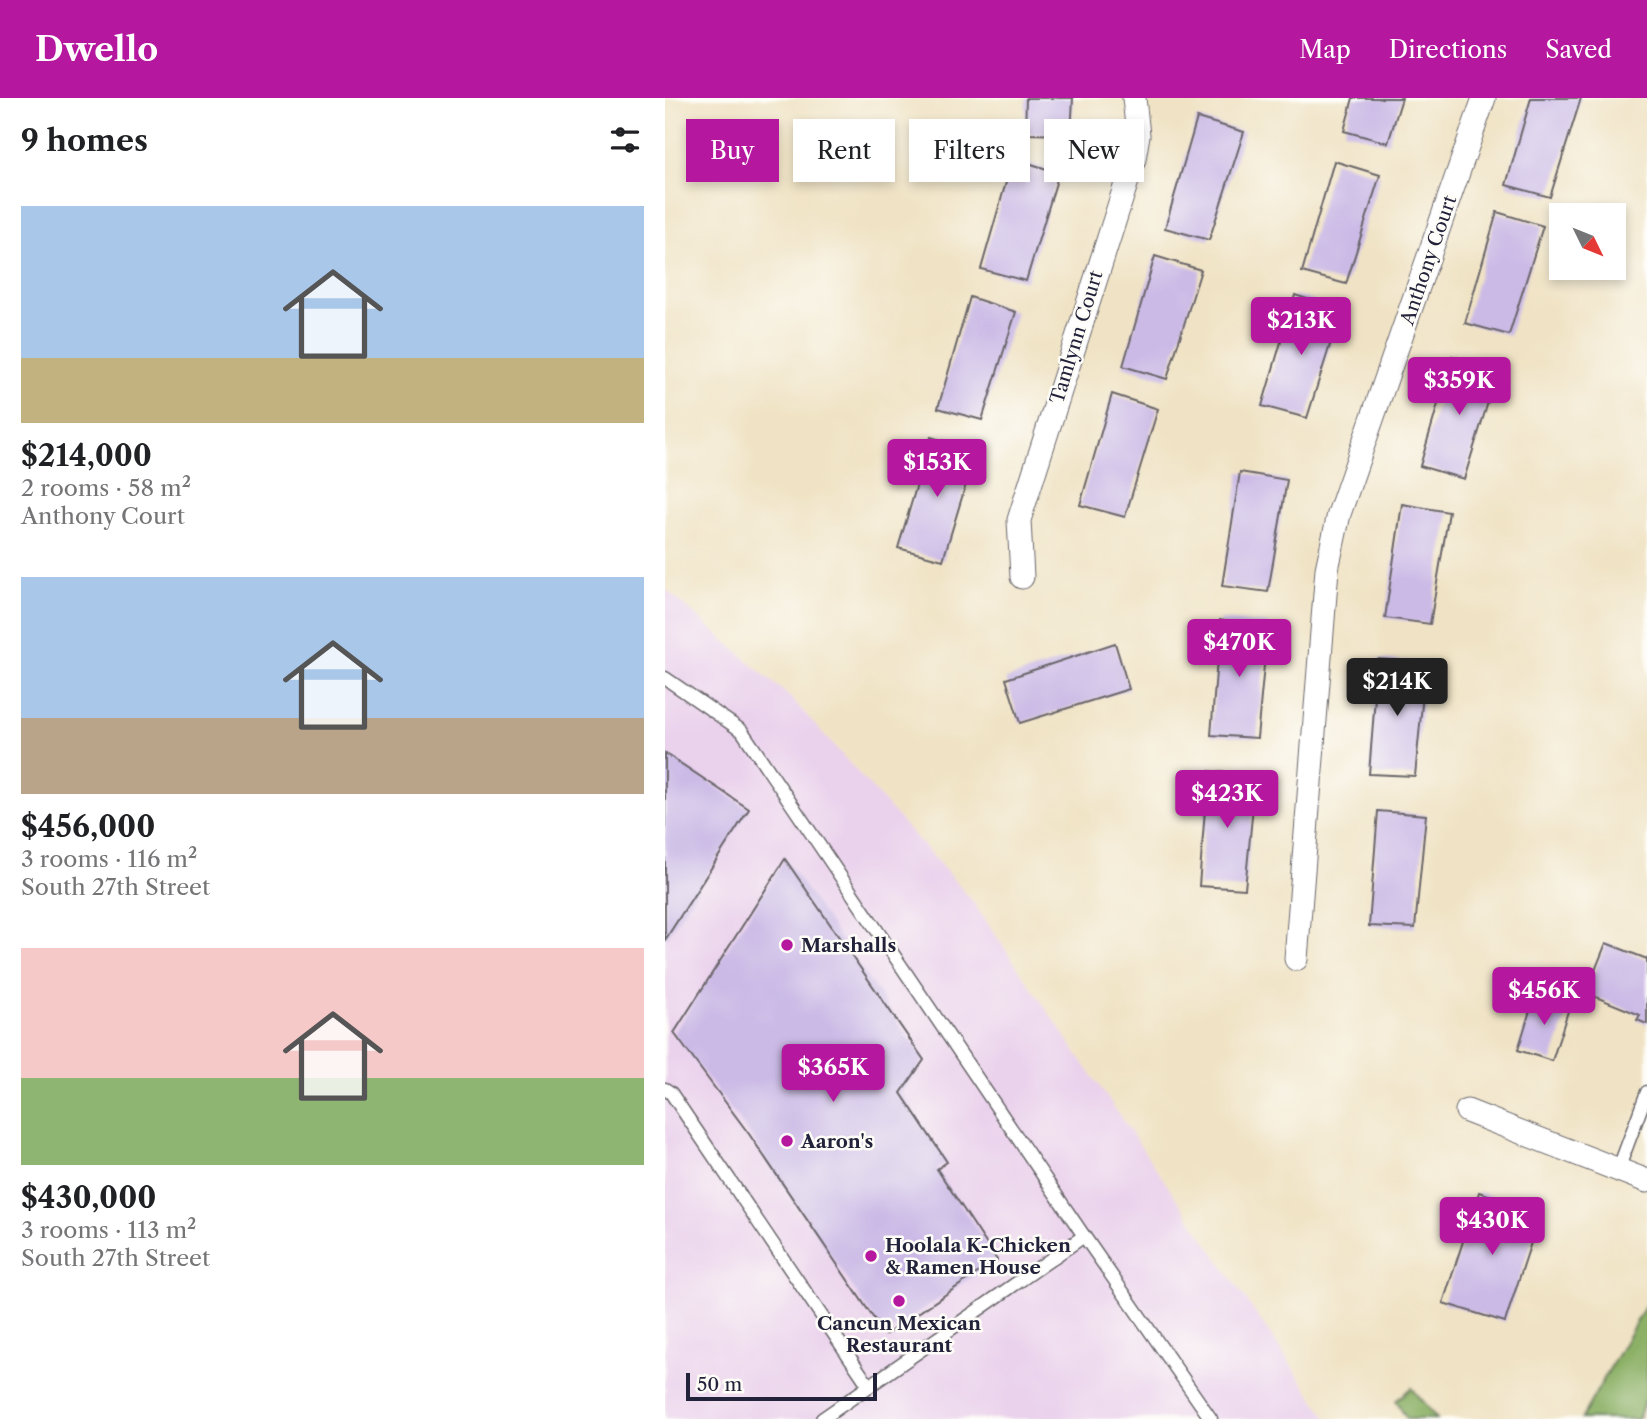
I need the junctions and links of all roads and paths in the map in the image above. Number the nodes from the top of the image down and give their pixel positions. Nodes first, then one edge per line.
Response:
1 (1134, 98) edge
2 (1484, 98) edge
3 (1022, 577) dead end
4 (665, 678) edge
5 (1296, 959) dead end
6 (665, 1089) edge
7 (1647, 1092) edge
8 (1467, 1111) dead end
9 (1618, 1170) junction
10 (1647, 1181) edge
11 (1084, 1236) junction
12 (869, 1386) junction
13 (822, 1419) edge
14 (1211, 1419) edge

1 - 3 street, Tamlynn Court
2 - 5 street, Anthony Court
4 - 11 lane
6 - 12 lane
7 - 9 lane
8 - 9 street
9 - 10 street
11 - 12 lane
11 - 14 lane
12 - 13 lane

